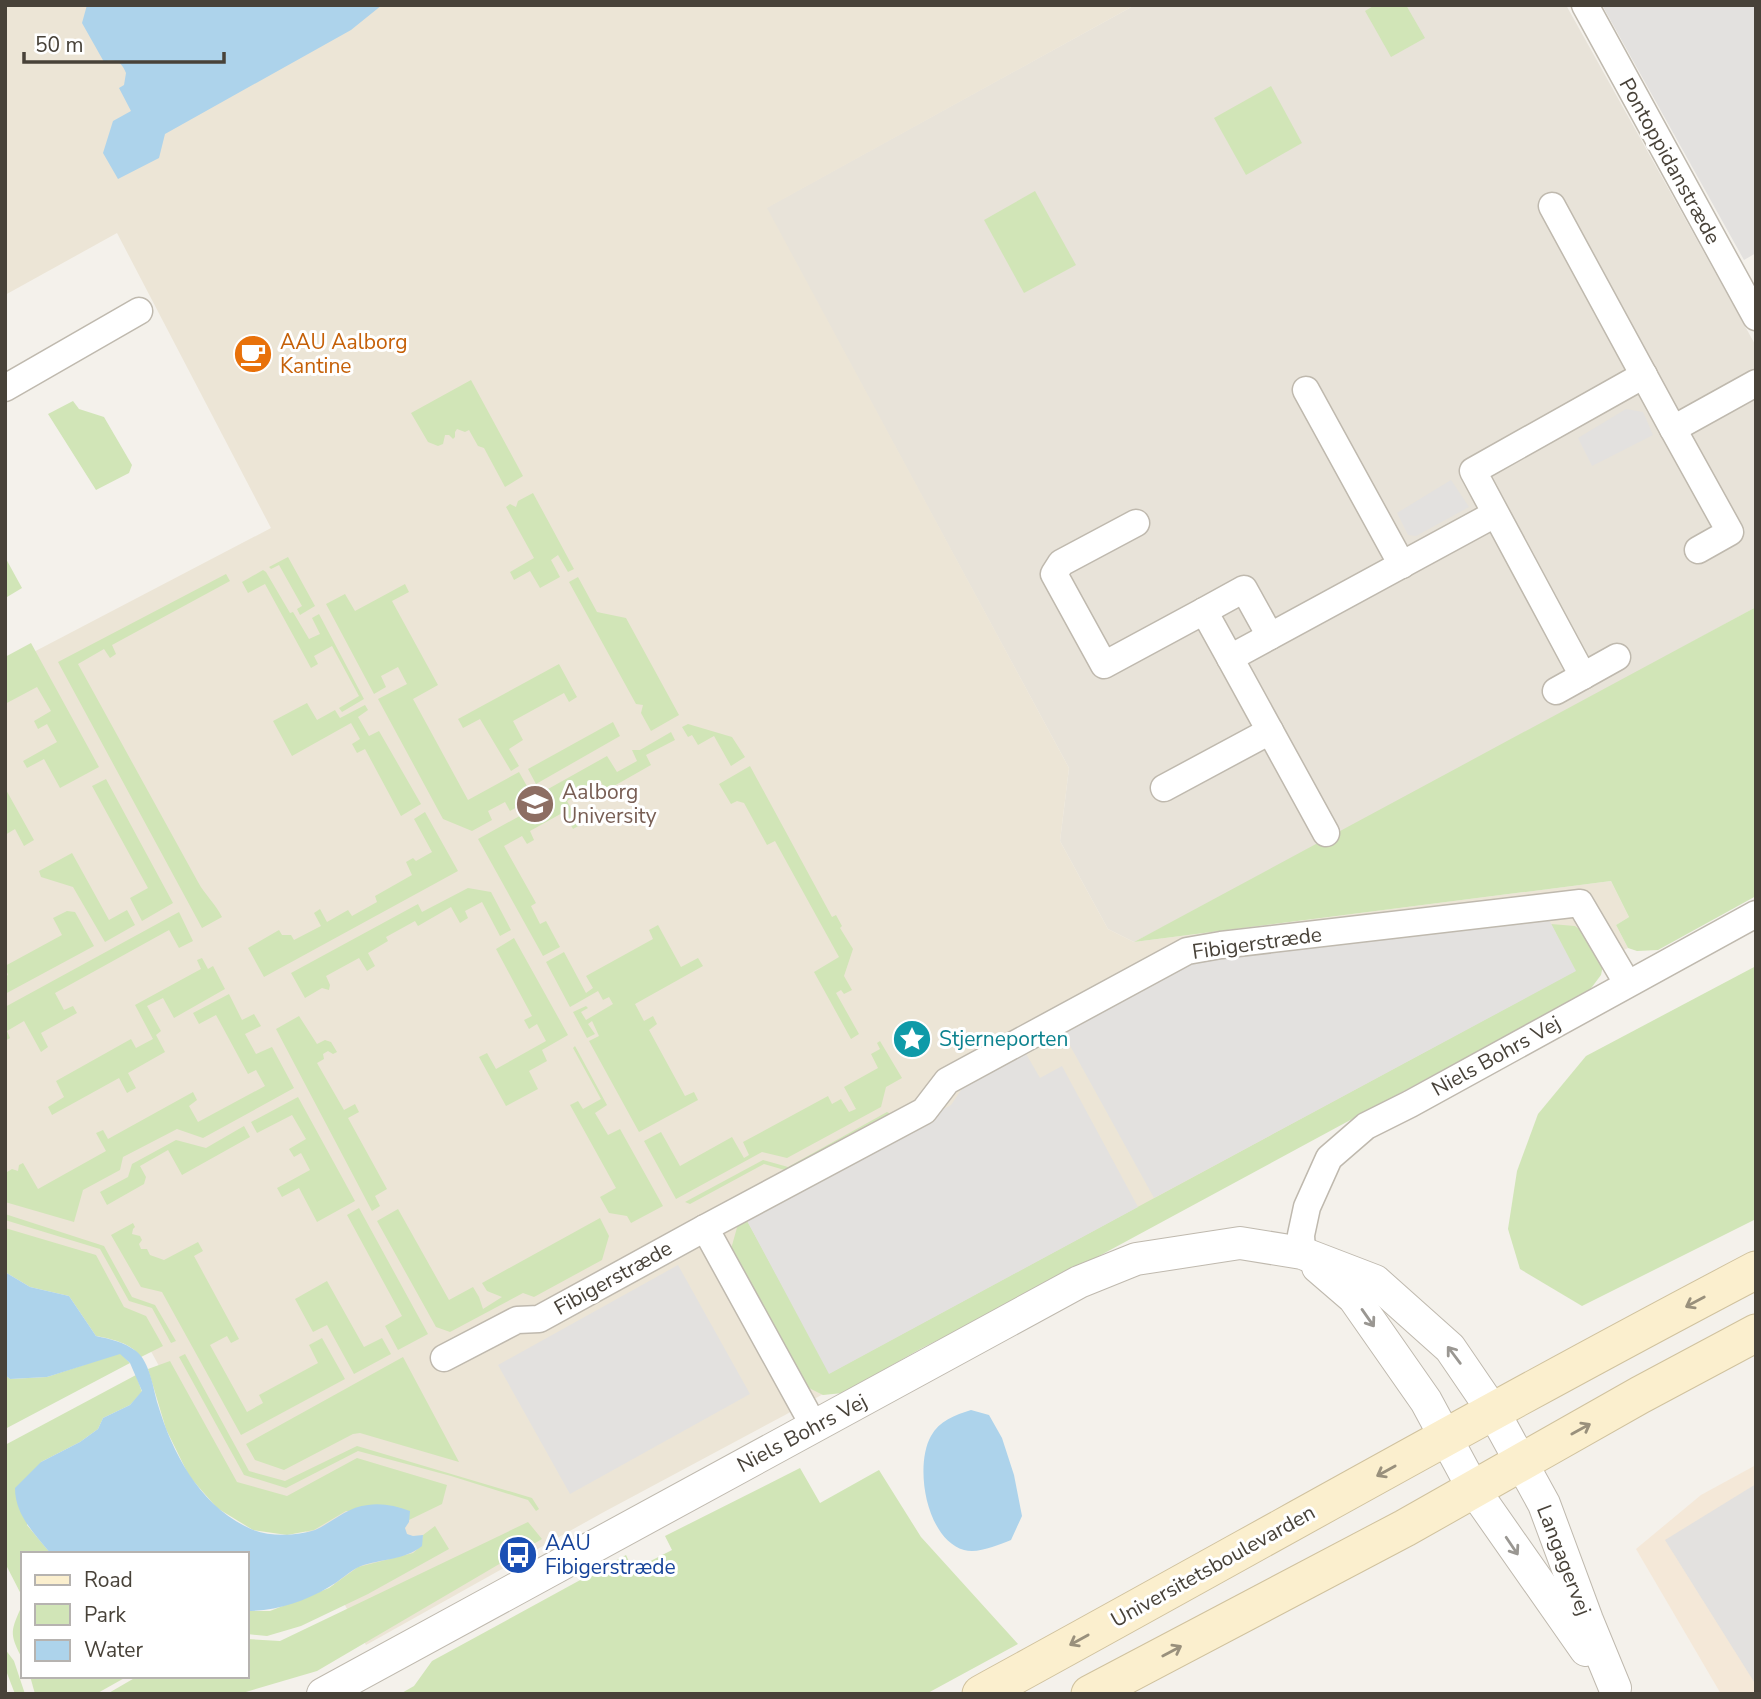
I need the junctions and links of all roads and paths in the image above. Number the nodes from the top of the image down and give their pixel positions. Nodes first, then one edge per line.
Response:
1 (1585, 5) edge
2 (1552, 206) dead end
3 (139, 311) dead end
4 (1755, 314) edge
5 (1644, 375) junction
6 (1756, 383) edge
7 (5, 388) edge
8 (1306, 390) dead end
9 (1673, 429) junction
10 (1495, 514) junction
11 (1136, 523) dead end
12 (1698, 550) dead end
13 (1402, 565) junction
14 (1205, 611) junction
15 (1270, 636) junction
16 (1617, 657) dead end
17 (1230, 658) junction
18 (1583, 676) junction
19 (1556, 691) dead end
20 (1270, 731) junction
21 (1164, 788) dead end
22 (1326, 833) dead end
23 (1756, 914) edge
24 (1627, 983) junction
25 (705, 1228) junction
26 (1302, 1253) junction
27 (1756, 1270) edge
28 (1756, 1333) edge
29 (444, 1358) dead end
30 (814, 1426) junction
31 (1507, 1436) junction
32 (1460, 1464) junction
33 (1616, 1691) edge
34 (323, 1694) edge
35 (981, 1694) edge
36 (1090, 1694) edge

1 - 4 street, Pontoppidanstræde
2 - 5 street
3 - 7 street
5 - 9 street
5 - 10 street
6 - 9 street
8 - 13 street
9 - 12 street
10 - 13 street
10 - 18 street
11 - 14 street
13 - 15 street
14 - 15 street
14 - 17 street
15 - 17 street
16 - 18 street
17 - 20 street
18 - 19 street
20 - 21 street
20 - 22 street
23 - 24 street, Niels Bohrs Vej
24 - 25 street, Fibigerstræde
24 - 26 street, Niels Bohrs Vej
25 - 29 street, Fibigerstræde
25 - 30 street
26 - 30 street, Niels Bohrs Vej
31 -> 26 street, Niels Bohrs Vej
26 -> 32 street
27 -> 31 main road
31 -> 28 main road
30 - 34 street, Niels Bohrs Vej
31 - 32 main road
31 - 32 main road
31 - 33 street, Langagervej
32 -> 33 street, Langagervej
32 -> 35 main road, Universitetsboulevarden
36 -> 32 main road

